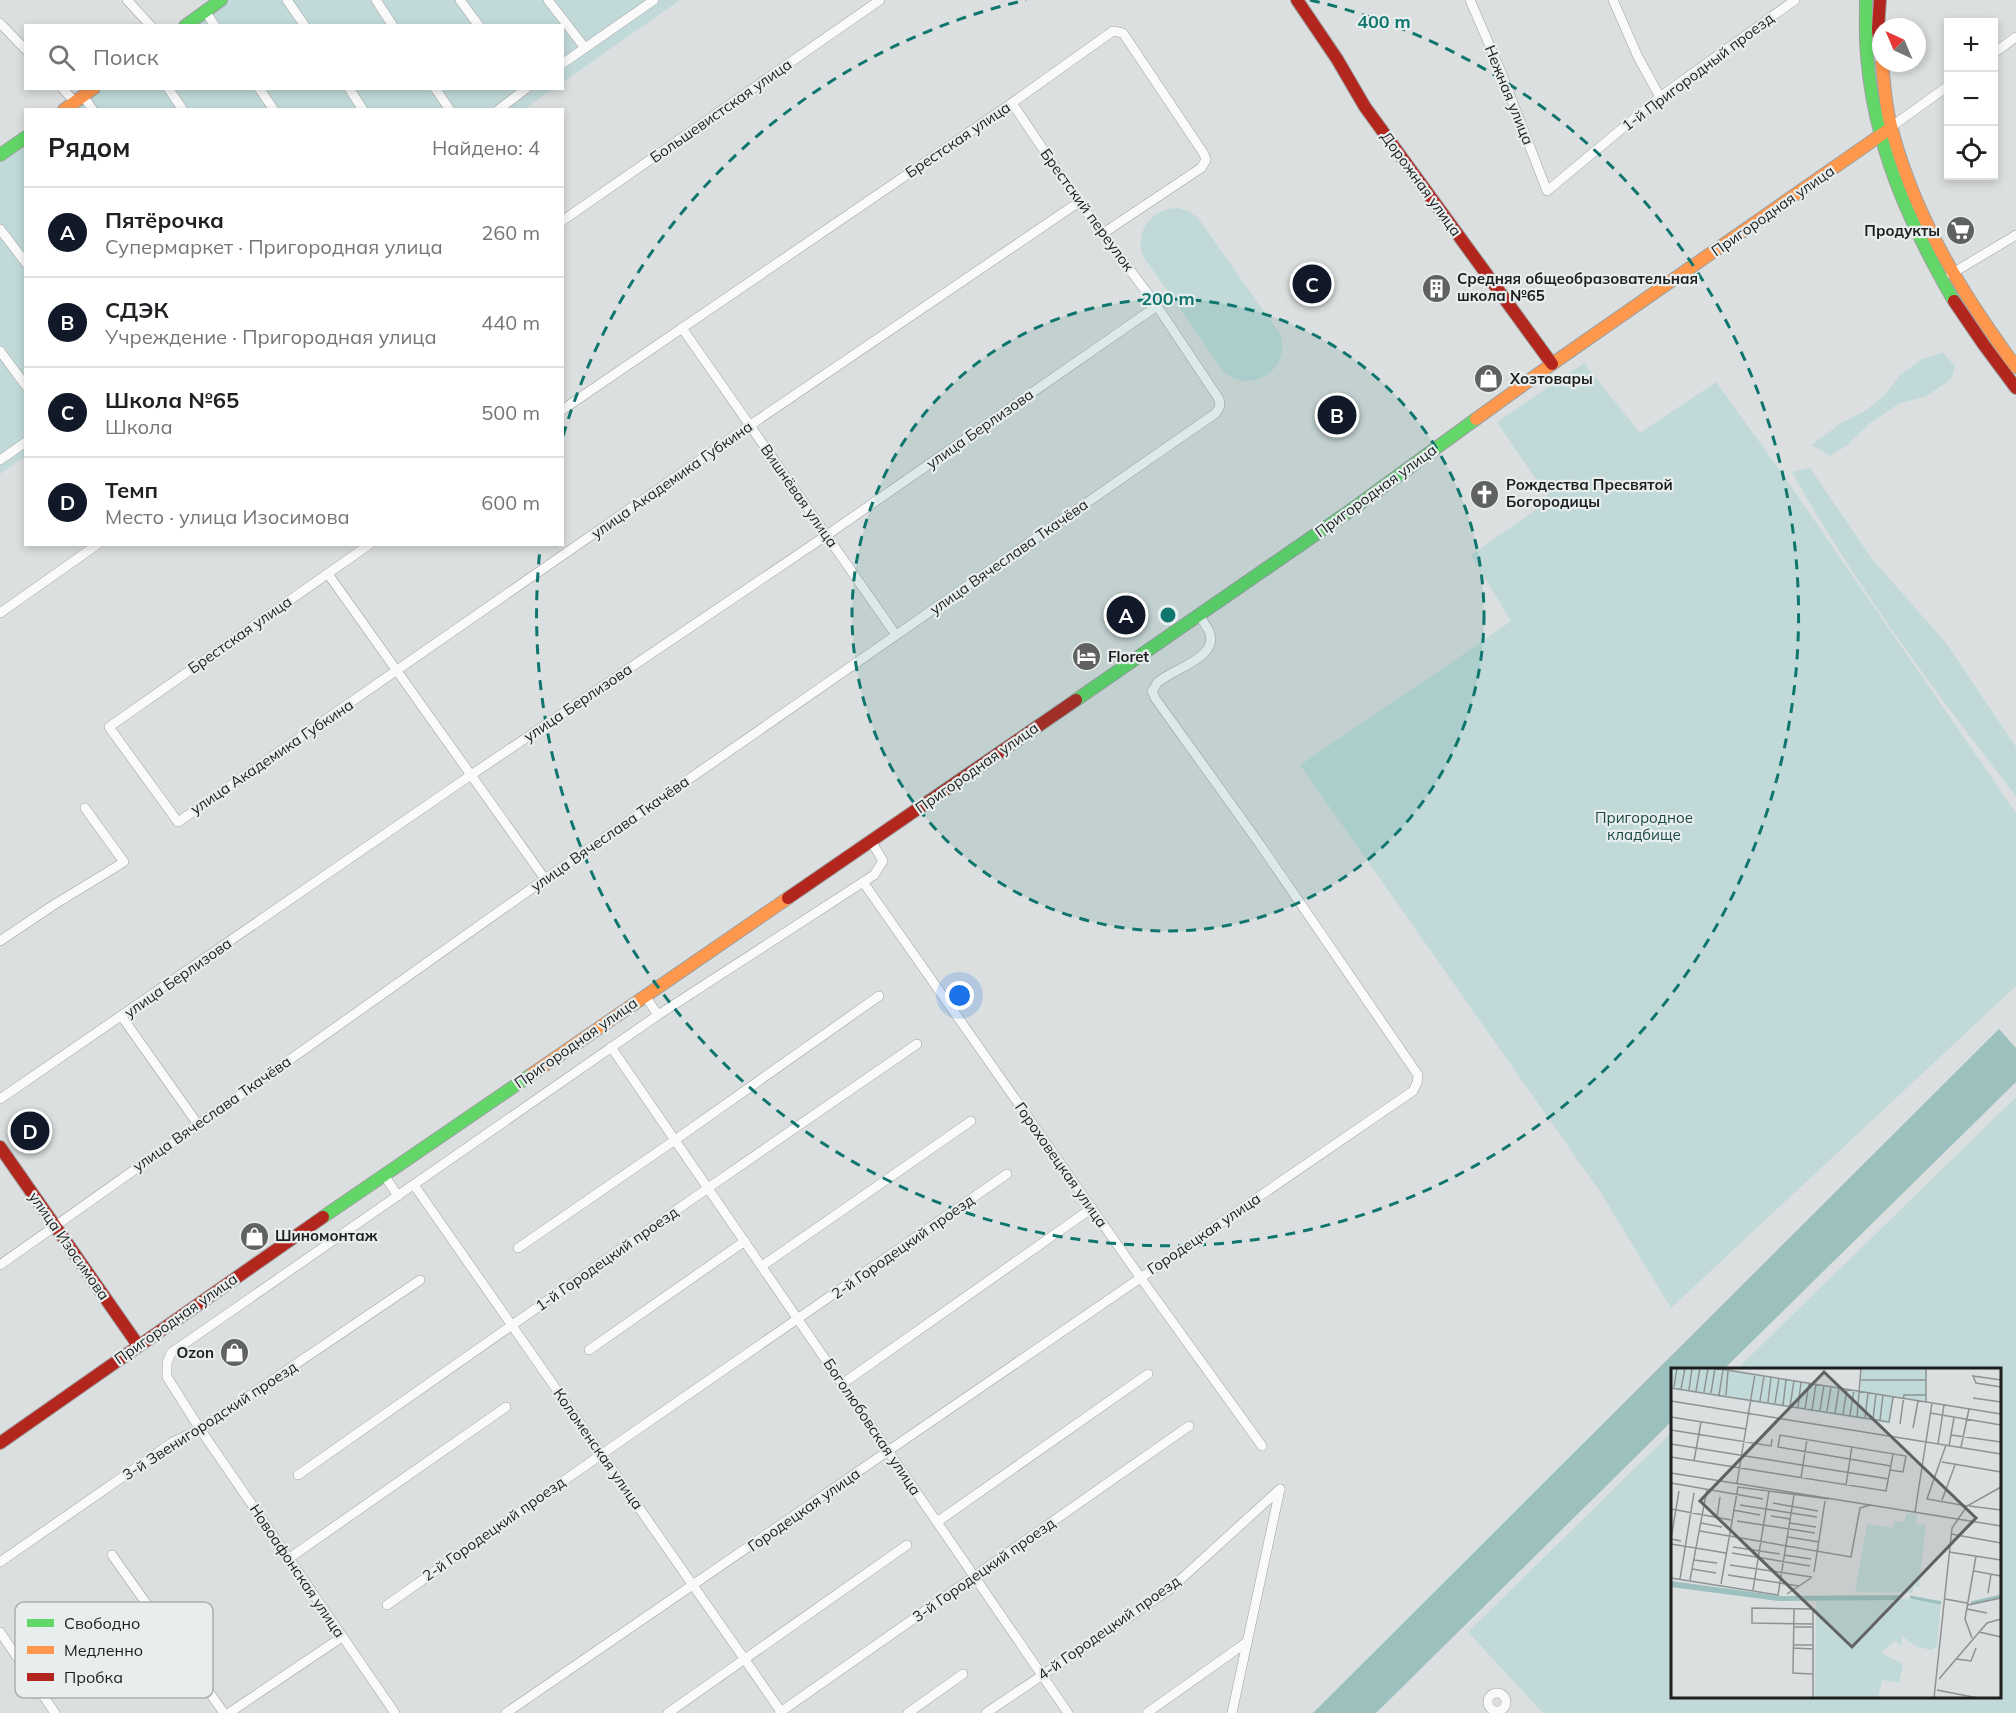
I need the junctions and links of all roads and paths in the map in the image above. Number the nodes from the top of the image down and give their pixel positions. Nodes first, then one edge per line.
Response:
1 (127, 0) edge
2 (221, 0) edge
3 (287, 0) edge
4 (376, 0) edge
5 (460, 0) edge
6 (548, 0) edge
7 (880, 0) edge
8 (1297, 0) edge
9 (1470, 0) edge
10 (1613, 0) edge
11 (1795, 0) edge
12 (1866, 0) edge
13 (1880, 0) edge
14 (648, 2) edge
15 (205, 11) junction
16 (1879, 18) edge
17 (0, 23) edge
18 (149, 24) edge
19 (188, 24) edge
20 (214, 24) edge
21 (304, 24) edge
22 (392, 24) edge
23 (478, 24) edge
24 (2016, 37) edge
25 (24, 48) edge
26 (585, 48) junction
27 (1998, 50) edge
28 (564, 63) edge
29 (1883, 72) edge
30 (1944, 89) edge
31 (64, 90) edge
32 (91, 90) edge
33 (169, 90) edge
34 (260, 90) edge
35 (350, 90) edge
36 (436, 90) edge
37 (526, 90) edge
38 (1660, 97) junction
39 (74, 103) edge
40 (1012, 103) junction
41 (182, 108) edge
42 (273, 108) edge
43 (362, 108) edge
44 (449, 108) edge
45 (501, 108) edge
46 (1891, 127) junction
47 (1879, 136) junction
48 (24, 140) edge
49 (0, 154) edge
50 (1547, 191) joint
51 (1079, 202) junction
52 (564, 220) edge
53 (0, 229) edge
54 (1102, 234) junction
55 (2016, 235) edge
56 (24, 260) edge
57 (1952, 274) junction
58 (1157, 306) junction
59 (682, 328) junction
60 (0, 351) edge
61 (1552, 364) junction
62 (2016, 367) edge
63 (24, 383) edge
64 (2016, 388) edge
65 (1220, 406) joint
66 (564, 410) edge
67 (749, 426) junction
68 (24, 443) edge
69 (0, 460) edge
70 (827, 535) junction
71 (95, 546) edge
72 (367, 546) edge
73 (328, 574) junction
74 (0, 613) edge
75 (1199, 615) junction
76 (896, 635) junction
77 (398, 671) junction
78 (471, 775) junction
79 (85, 808) dead end
80 (178, 822) joint
81 (870, 841) junction
82 (545, 879) junction
83 (863, 882) junction
84 (0, 941) edge
85 (645, 996) junction
86 (879, 996) dead end
87 (658, 1015) junction
88 (122, 1017) junction
89 (917, 1044) dead end
90 (611, 1047) junction
91 (0, 1099) edge
92 (971, 1121) dead end
93 (197, 1123) junction
94 (675, 1140) junction
95 (0, 1147) edge
96 (1007, 1174) dead end
97 (384, 1175) junction
98 (414, 1185) junction
99 (708, 1188) junction
100 (398, 1196) junction
101 (1092, 1208) junction
102 (55, 1227) junction
103 (745, 1241) junction
104 (518, 1248) dead end
105 (0, 1265) edge
106 (762, 1266) junction
107 (1140, 1277) junction
108 (420, 1280) dead end
109 (798, 1320) junction
110 (512, 1326) junction
111 (138, 1345) junction
112 (589, 1350) dead end
113 (1148, 1374) dead end
114 (842, 1384) junction
115 (506, 1407) dead end
116 (1189, 1426) dead end
117 (200, 1429) junction
118 (0, 1443) edge
119 (1262, 1446) dead end
120 (889, 1451) junction
121 (602, 1454) junction
122 (298, 1476) dead end
123 (937, 1522) junction
124 (907, 1545) dead end
125 (112, 1555) dead end
126 (288, 1559) junction
127 (0, 1562) edge
128 (975, 1577) junction
129 (693, 1586) junction
130 (145, 1602) edge
131 (387, 1605) dead end
132 (0, 1632) edge
133 (342, 1637) junction
134 (1247, 1642) junction
135 (15, 1654) edge
136 (745, 1660) junction
137 (963, 1674) dead end
138 (1042, 1674) junction
139 (213, 1697) edge
140 (45, 1698) edge
141 (1489, 1711) edge
142 (781, 1712) edge
143 (1503, 1712) edge
144 (55, 1713) edge
145 (224, 1713) edge
146 (229, 1713) edge
147 (395, 1713) edge
148 (506, 1713) edge
149 (668, 1713) edge
150 (908, 1713) edge
151 (986, 1713) edge
152 (1068, 1713) edge
153 (1147, 1713) edge
154 (1232, 1713) edge

1 - 18 street
2 - 15 street
3 - 21 street
4 - 22 street
5 - 23 street
6 - 26 street
7 - 52 street, Большевистская улица
8 - 61 street, Дорожная улица
9 - 50 street, Нежная улица
10 - 38 street
11 - 38 street, 1-й Пригородный проезд
12 - 47 street
13 - 16 street
14 - 26 street
15 - 19 street
15 - 20 street
17 - 25 street
24 - 27 street
26 - 28 street
29 - 46 street
30 - 46 street, Пригородная улица
31 - 39 street
32 - 39 street
33 - 41 street
34 - 42 street
35 - 43 street
36 - 44 street
37 - 45 street
38 - 50 street, 1-й Пригородный проезд
40 - 51 street, Брестский переулок
40 - 54 street, Брестская улица
40 - 59 street, Брестская улица
46 - 47 street, Пригородная улица
46 - 57 street
47 - 61 street, Пригородная улица
47 - 64 street
48 - 49 street
51 - 54 street, Брестский переулок
51 - 67 street, улица Академика Губкина
53 - 56 street
54 - 58 street, Брестский переулок
55 - 57 street
57 - 62 street
58 - 65 street, Брестский переулок
58 - 70 street, улица Берлизова
59 - 66 street, Брестская улица
59 - 67 street, Вишнёвая улица
60 - 63 street
61 - 75 street, Пригородная улица
65 - 76 street, улица Вячеслава Ткачёва
67 - 70 street, Вишнёвая улица
67 - 77 street, улица Академика Губкина
68 - 69 street
70 - 76 street, Вишнёвая улица
70 - 78 street, улица Берлизова
71 - 74 street
72 - 73 street, Брестская улица
73 - 77 street
73 - 80 street, Брестская улица
75 - 81 street, Пригородная улица
75 - 107 street, Городецкая улица
76 - 82 street, улица Вячеслава Ткачёва
77 - 78 street
77 - 80 street, улица Академика Губкина
78 - 82 street
78 - 88 street, улица Берлизова
79 - 84 street
81 - 83 street, Новоафонская улица
81 - 85 street, Пригородная улица
82 - 93 street, улица Вячеслава Ткачёва
83 - 87 street, Новоафонская улица
83 - 101 street, Гороховецкая улица
85 - 87 street
85 - 97 street, Пригородная улица
86 - 94 street
87 - 90 street, Новоафонская улица
88 - 91 street, улица Берлизова
88 - 93 street
89 - 99 street, 1-й Городецкий проезд
90 - 94 street, Боголюбовская улица
90 - 98 street, Новоафонская улица
92 - 106 street
93 - 102 street, улица Вячеслава Ткачёва
94 - 99 street, Боголюбовская улица
94 - 104 street
95 - 102 street, улица Изосимова
96 - 109 street, 2-й Городецкий проезд
97 - 100 street
97 - 111 street, Пригородная улица
98 - 100 street, Новоафонская улица
98 - 110 street, Коломенская улица
99 - 103 street, Боголюбовская улица
99 - 110 street, 1-й Городецкий проезд
100 - 117 street, Новоафонская улица
101 - 107 street, Гороховецкая улица
101 - 114 street
102 - 105 street, улица Вячеслава Ткачёва
102 - 111 street, улица Изосимова
103 - 106 street, Боголюбовская улица
103 - 112 street
106 - 109 street, Боголюбовская улица
107 - 119 street, Гороховецкая улица
107 - 120 street, Городецкая улица
108 - 117 street, 3-й Звенигородский проезд
109 - 114 street, Боголюбовская улица
109 - 121 street, 2-й Городецкий проезд
110 - 121 street, Коломенская улица
110 - 122 street, 1-й Городецкий проезд
111 - 118 street, Пригородная улица
113 - 123 street
114 - 120 street, Боголюбовская улица
115 - 126 street
116 - 128 street, 3-й Городецкий проезд
117 - 126 street, Новоафонская улица
117 - 127 street, 3-й Звенигородский проезд
120 - 123 street, Боголюбовская улица
120 - 129 street, Городецкая улица
121 - 129 street, Коломенская улица
121 - 131 street, 2-й Городецкий проезд
123 - 128 street, Боголюбовская улица
124 - 136 street
125 - 130 street
126 - 133 street, Новоафонская улица
128 - 138 street, Боголюбовская улица
128 - 142 street, 3-й Городецкий проезд
129 - 136 street, Коломенская улица
129 - 148 street, Городецкая улица
132 - 135 street
133 - 146 street
133 - 147 street, Новоафонская улица
134 - 138 street, 4-й Городецкий проезд
134 - 153 street
134 - 154 street
136 - 142 street, Коломенская улица
136 - 149 street
137 - 150 street
138 - 151 street, 4-й Городецкий проезд
138 - 152 street, Боголюбовская улица
139 - 145 street
140 - 144 street
141 - 143 street
141 - 143 street

